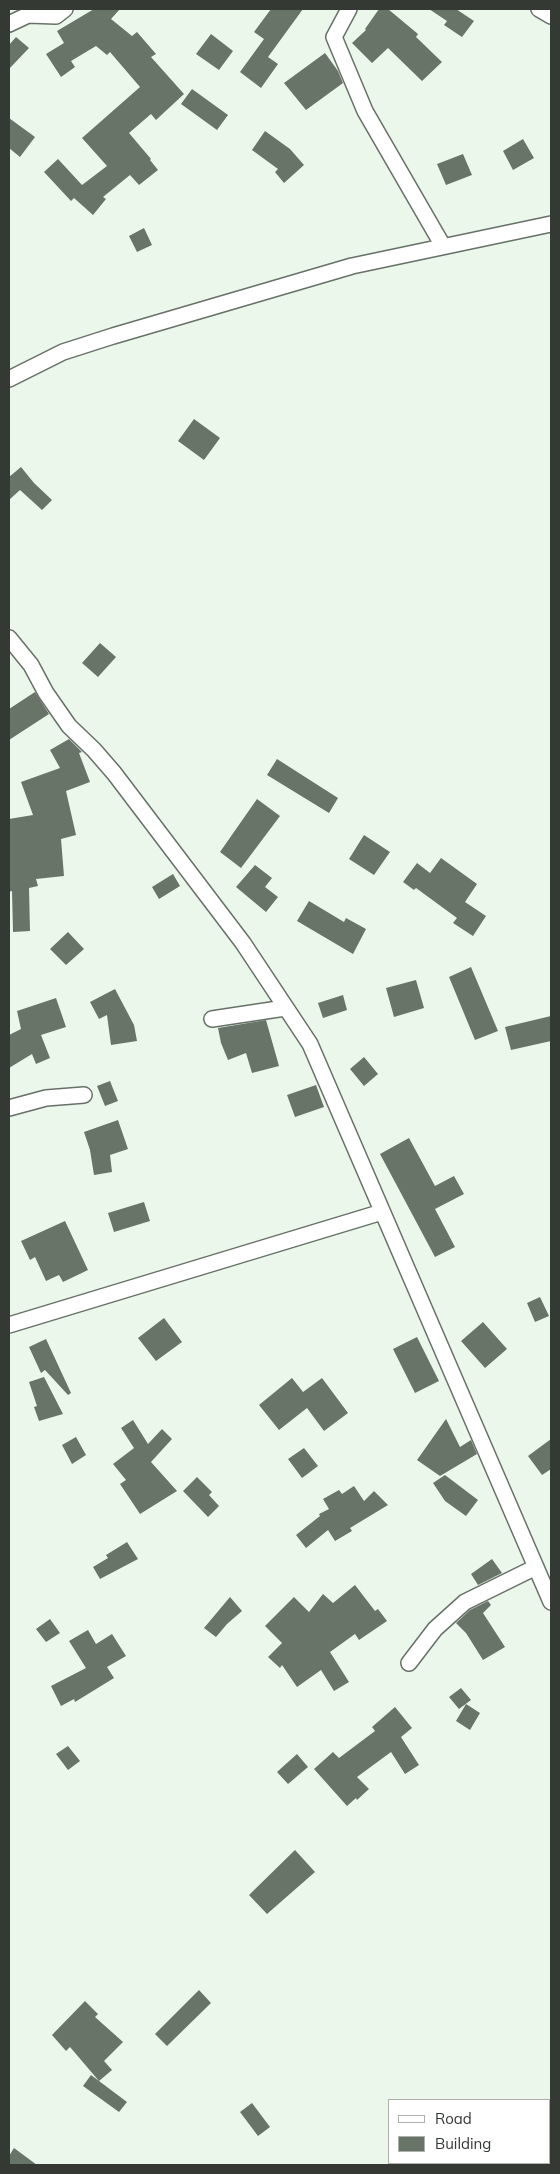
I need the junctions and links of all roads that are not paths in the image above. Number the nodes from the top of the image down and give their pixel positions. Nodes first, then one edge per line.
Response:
1 (64, 9) edge
2 (349, 9) edge
3 (539, 9) edge
4 (551, 16) edge
5 (9, 24) edge
6 (551, 224) edge
7 (443, 246) junction
8 (9, 379) edge
9 (9, 638) edge
10 (285, 1008) junction
11 (212, 1019) dead end
12 (84, 1095) dead end
13 (9, 1108) edge
14 (382, 1212) junction
15 (9, 1325) edge
16 (536, 1567) junction
17 (551, 1602) edge
18 (410, 1663) dead end

1 - 5 street
2 - 7 street
3 - 4 street
6 - 7 street
7 - 8 street
9 - 10 street
10 - 11 street
10 - 14 street
12 - 13 street
14 - 15 street
14 - 16 street
16 - 17 street
16 - 18 street

